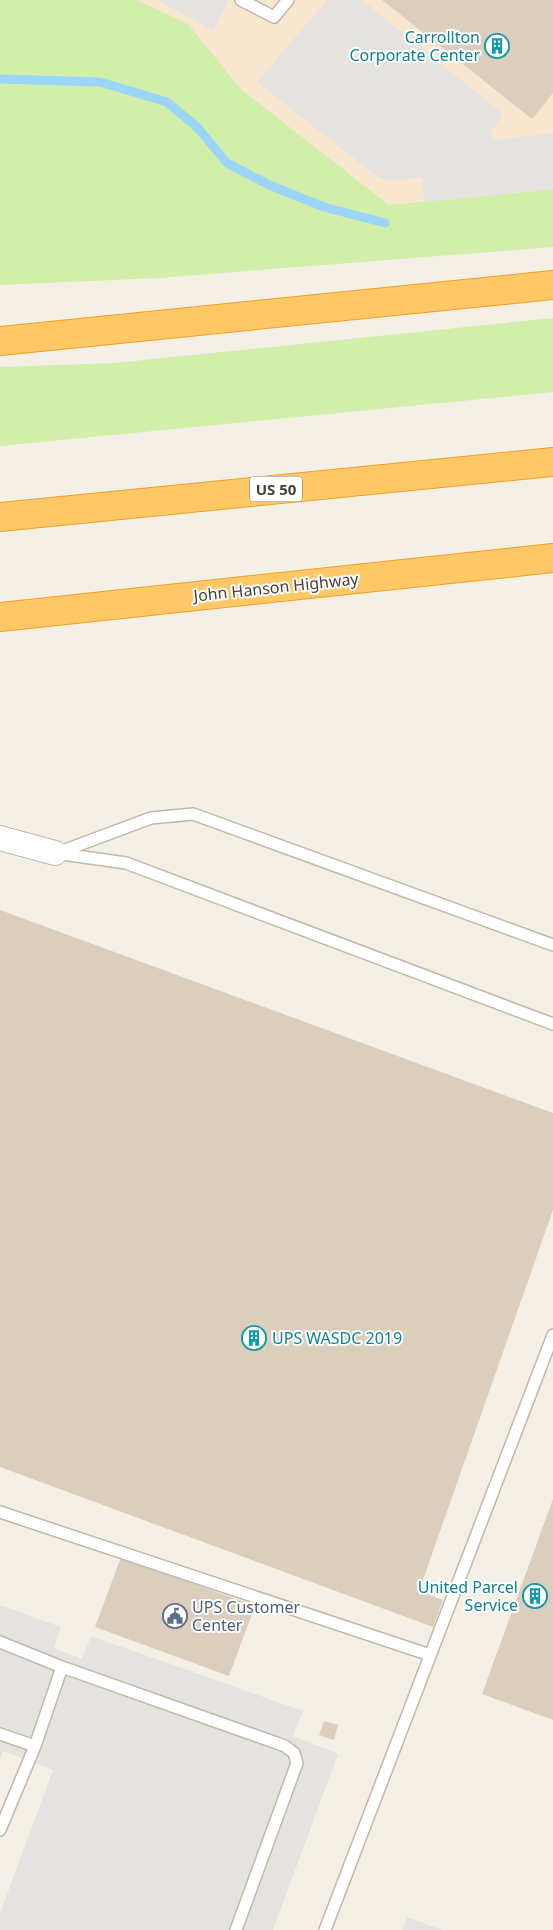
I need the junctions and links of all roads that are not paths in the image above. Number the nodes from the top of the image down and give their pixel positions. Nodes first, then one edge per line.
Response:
1 (241, 0) edge
2 (288, 0) edge
3 (553, 285) edge
4 (0, 340) edge
5 (553, 462) edge
6 (0, 517) edge
7 (553, 558) edge
8 (553, 570) edge
9 (365, 578) junction
10 (0, 617) edge
11 (0, 838) edge
12 (55, 853) junction
13 (553, 945) edge
14 (553, 1024) edge
15 (553, 1335) edge
16 (0, 1512) edge
17 (0, 1642) edge
18 (430, 1655) junction
19 (62, 1667) junction
20 (0, 1734) edge
21 (35, 1746) junction
22 (0, 1830) edge
23 (236, 1930) edge
24 (325, 1930) edge

1 - 2 lane
3 - 4 highway
5 - 6 highway, US 50
7 - 9 highway, John Hanson Highway
8 - 9 highway
9 - 10 highway, John Hanson Highway
11 - 12 street
12 - 13 lane
12 - 14 lane
15 - 18 lane
16 - 18 lane
17 - 19 lane
18 - 24 lane
19 - 21 lane
19 - 23 lane
20 - 21 lane
21 - 22 lane

